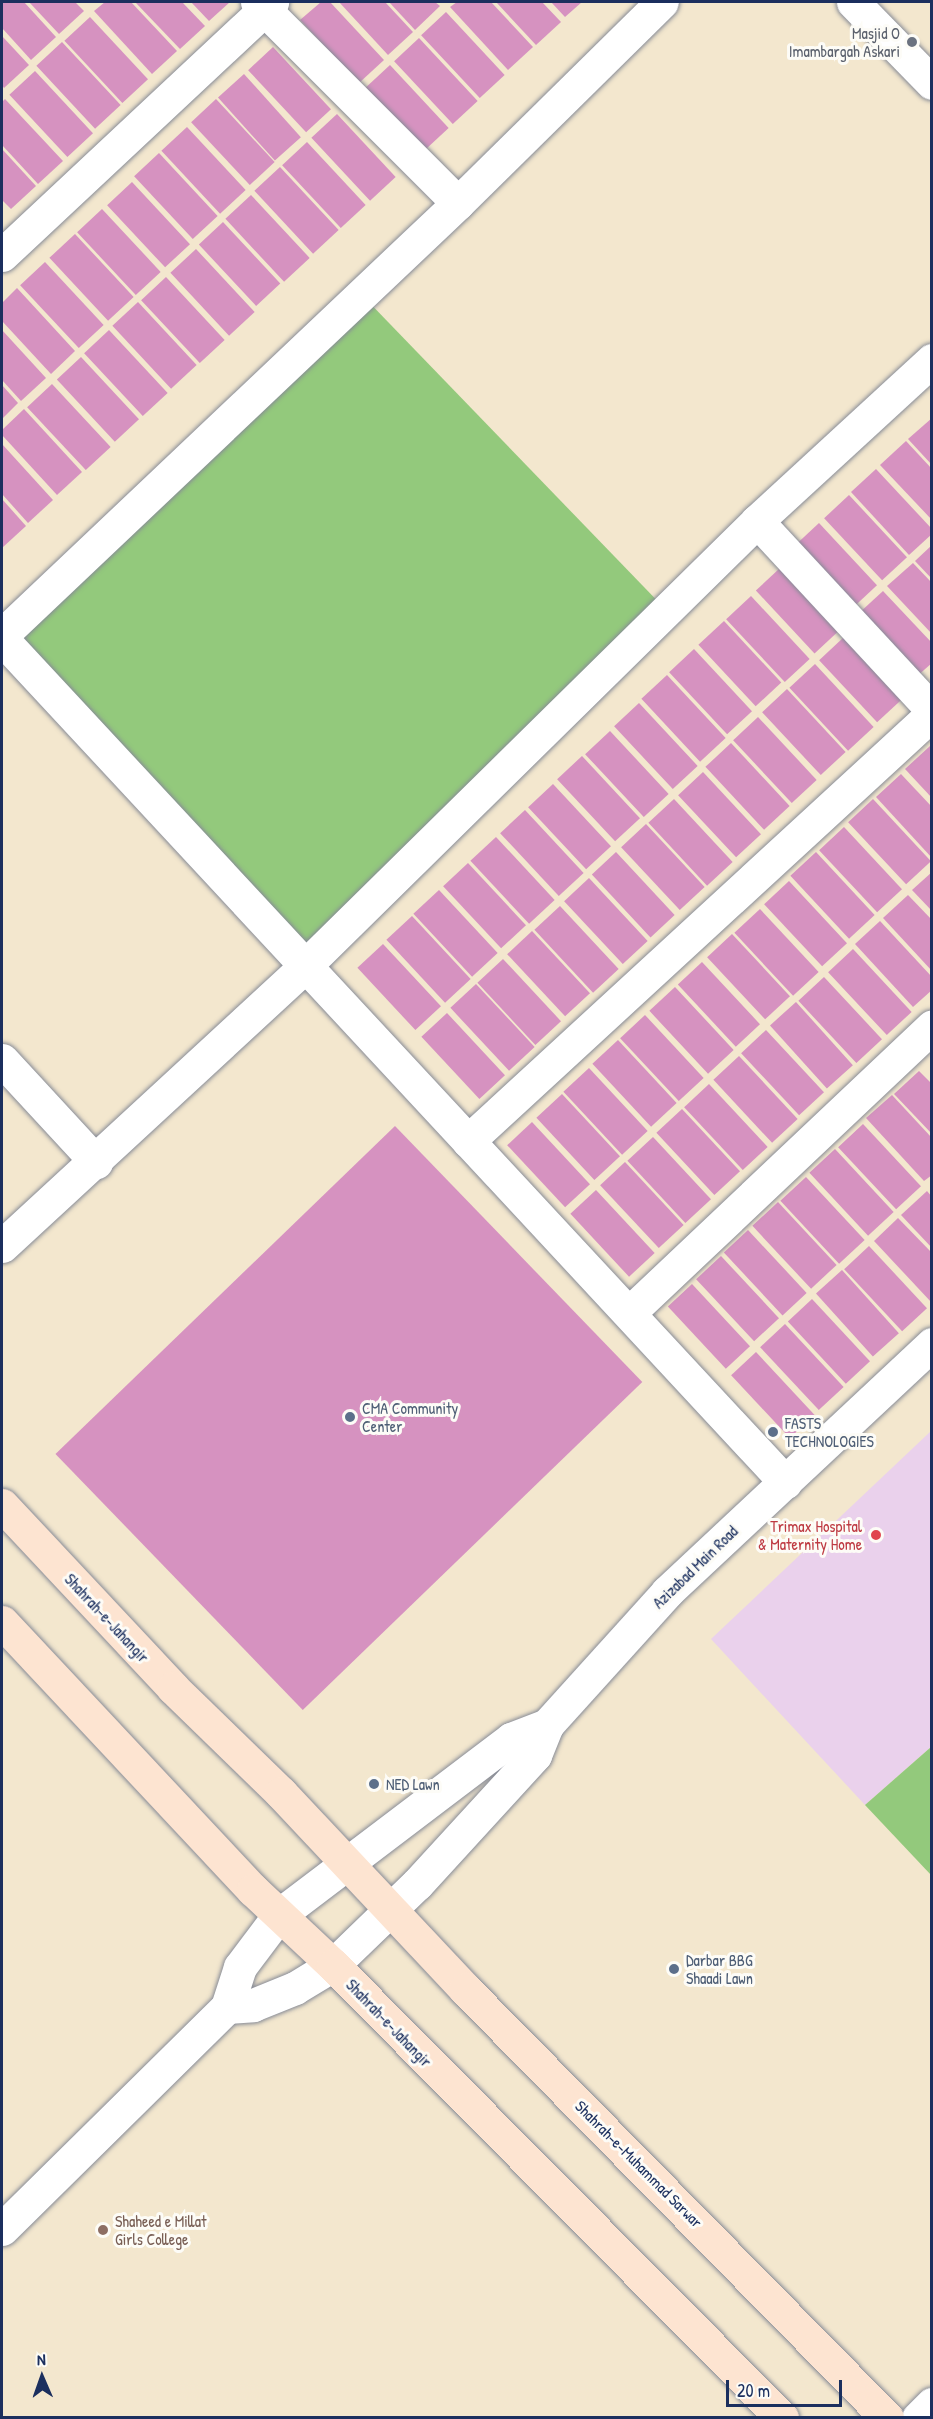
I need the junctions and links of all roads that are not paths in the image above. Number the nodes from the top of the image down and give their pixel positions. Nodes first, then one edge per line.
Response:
1 (662, 2) edge
2 (853, 2) edge
3 (264, 4) edge
4 (932, 83) edge
5 (458, 203) junction
6 (2, 255) edge
7 (932, 360) edge
8 (757, 521) junction
9 (2, 637) edge
10 (932, 712) edge
11 (305, 966) junction
12 (932, 1026) edge
13 (2, 1060) edge
14 (468, 1140) junction
15 (96, 1162) junction
16 (2, 1246) edge
17 (628, 1313) junction
18 (930, 1349) edge
19 (785, 1482) junction
20 (2, 1505) edge
21 (2, 1622) edge
22 (547, 1725) junction
23 (346, 1862) junction
24 (391, 1910) junction
25 (279, 1914) junction
26 (333, 1965) junction
27 (227, 2007) junction
28 (2, 2229) edge
29 (932, 2404) edge
30 (782, 2418) edge
31 (887, 2418) edge
32 (918, 2418) edge

1 - 5 street
2 - 4 street
3 - 5 street
3 - 6 street
5 - 9 street
7 - 8 street
8 - 10 street
8 - 11 street
9 - 11 street
10 - 14 street
11 - 14 street
11 - 15 street
12 - 17 street
13 - 15 street
14 - 17 street
15 - 16 street
17 - 19 street
18 - 19 street, Azizabad Main Road
19 - 22 street, Azizabad Main Road
20 - 23 main road, Shahrah-e-Jahangir
21 - 25 main road, Shahrah-e-Jahangir
22 - 23 street, Azizabad Main Road
22 - 24 street, Azizabad Main Road
23 - 24 main road, Shahrah-e-Jahangir
23 - 25 street, Azizabad Main Road
24 - 26 street, Azizabad Main Road
24 - 31 main road, Shahrah-e-Muhammad Sarwar
25 - 26 main road, Shahrah-e-Jahangir
25 - 27 street, Azizabad Main Road
26 - 27 street, Azizabad Main Road
26 - 30 main road, Shahrah-e-Jahangir
27 - 28 street
29 - 32 street

